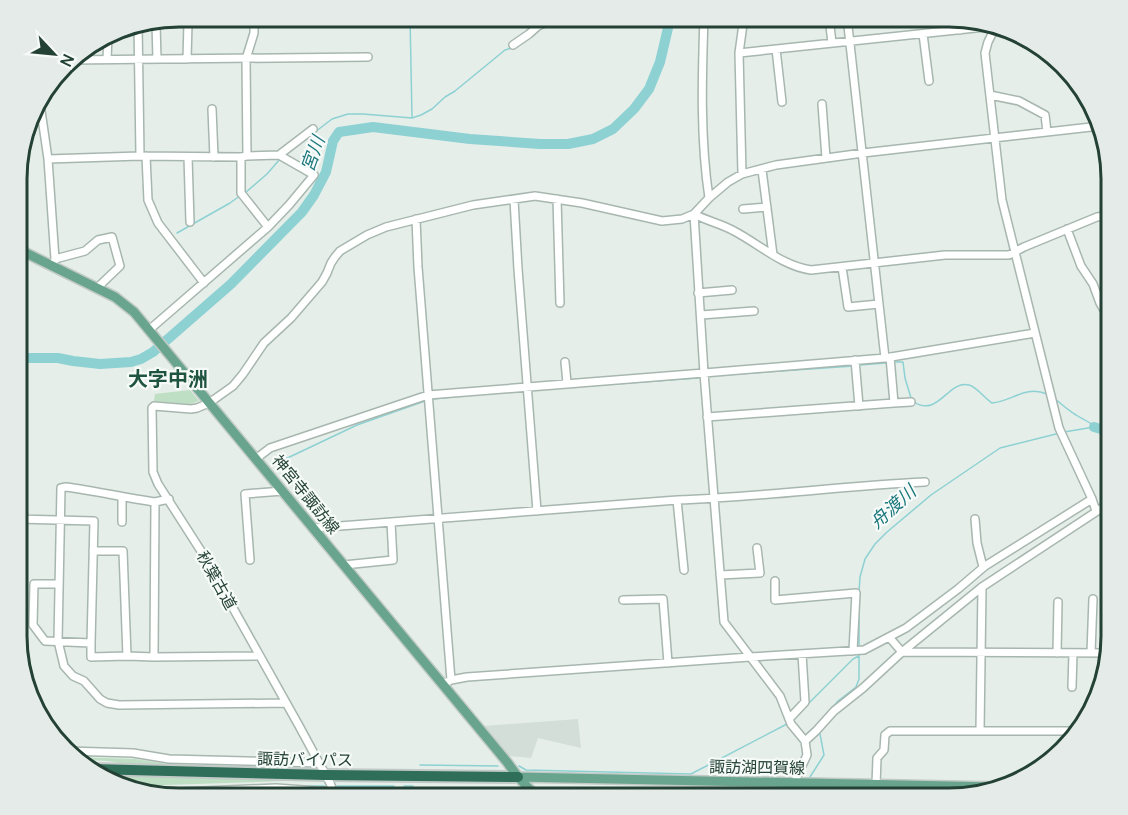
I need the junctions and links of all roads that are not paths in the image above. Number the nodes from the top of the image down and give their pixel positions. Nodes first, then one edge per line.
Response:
1 (188, 27) edge
2 (254, 27) edge
3 (537, 27) edge
4 (704, 27) edge
5 (743, 27) edge
6 (830, 27) edge
7 (848, 27) edge
8 (156, 29) edge
9 (970, 29) edge
10 (960, 30) joint
11 (138, 33) edge
12 (923, 34) junction
13 (992, 34) edge
14 (850, 41) junction
15 (832, 43) junction
16 (108, 45) edge
17 (513, 45) dead end
18 (776, 49) junction
19 (739, 53) junction
20 (368, 57) dead end
21 (107, 59) junction
22 (138, 59) junction
23 (157, 59) junction
24 (187, 59) junction
25 (246, 59) junction
26 (85, 60) edge
27 (929, 81) dead end
28 (990, 95) junction
29 (782, 102) dead end
30 (822, 104) dead end
31 (212, 110) dead end
32 (42, 115) edge
33 (1092, 127) edge
34 (313, 129) dead end
35 (1047, 132) junction
36 (995, 138) junction
37 (863, 153) junction
38 (279, 155) junction
39 (143, 156) junction
40 (244, 156) junction
41 (188, 157) junction
42 (214, 157) junction
43 (826, 158) junction
44 (48, 159) junction
45 (762, 170) junction
46 (742, 174) junction
47 (709, 198) junction
48 (557, 199) junction
49 (514, 200) junction
50 (767, 207) junction
51 (743, 209) dead end
52 (694, 214) junction
53 (1101, 216) edge
54 (416, 219) junction
55 (190, 222) dead end
56 (268, 227) junction
57 (1067, 229) junction
58 (27, 252) edge
59 (1015, 252) junction
60 (773, 255) junction
61 (54, 262) junction
62 (875, 264) junction
63 (842, 267) junction
64 (204, 283) junction
65 (98, 288) junction
66 (732, 290) dead end
67 (699, 293) junction
68 (561, 303) dead end
69 (879, 304) junction
70 (1101, 305) edge
71 (754, 311) dead end
72 (701, 315) junction
73 (152, 333) junction
74 (1035, 333) junction
75 (888, 358) junction
76 (855, 360) junction
77 (566, 362) dead end
78 (704, 374) junction
79 (567, 383) junction
80 (527, 386) junction
81 (428, 395) junction
82 (209, 402) junction
83 (911, 402) dead end
84 (894, 403) junction
85 (859, 406) junction
86 (707, 417) junction
87 (257, 458) junction
88 (925, 482) dead end
89 (283, 490) junction
90 (122, 497) junction
91 (169, 499) junction
92 (714, 499) junction
93 (1092, 499) junction
94 (677, 500) junction
95 (156, 502) junction
96 (1101, 508) edge
97 (537, 511) junction
98 (1096, 511) junction
99 (27, 519) edge
100 (975, 519) dead end
101 (438, 520) junction
102 (61, 521) junction
103 (122, 522) dead end
104 (391, 522) junction
105 (314, 528) junction
106 (757, 548) dead end
107 (93, 551) junction
108 (250, 560) dead end
109 (345, 565) junction
110 (983, 567) junction
111 (684, 570) dead end
112 (720, 575) junction
113 (774, 581) dead end
114 (59, 584) junction
115 (982, 587) junction
116 (1093, 599) dead end
117 (622, 600) dead end
118 (1058, 602) dead end
119 (889, 637) junction
120 (58, 641) junction
121 (91, 643) junction
122 (857, 651) junction
123 (902, 652) junction
124 (980, 653) junction
125 (1057, 653) junction
126 (1072, 653) junction
127 (1091, 653) junction
128 (1100, 653) edge
129 (802, 654) junction
130 (127, 656) junction
131 (259, 656) junction
132 (154, 657) junction
133 (750, 657) junction
134 (668, 663) junction
135 (447, 682) junction
136 (1072, 687) dead end
137 (286, 703) junction
138 (790, 721) junction
139 (980, 731) junction
140 (1066, 732) edge
141 (805, 741) junction
142 (81, 751) edge
143 (319, 763) junction
144 (106, 769) edge
145 (325, 775) junction
146 (518, 777) junction
147 (794, 783) junction
148 (834, 784) junction
149 (876, 785) junction
150 (944, 786) joint
151 (969, 787) edge
152 (331, 788) edge
153 (528, 788) edge
154 (793, 788) edge
155 (835, 788) edge

1 - 24 street
2 - 25 street
3 - 17 street
4 - 47 street
5 - 19 street
6 - 15 street
7 - 14 street
8 - 23 street
9 - 10 street
10 - 12 street
11 - 22 street
12 - 14 street
12 - 27 street
13 - 28 street
14 - 15 street
14 - 37 street
15 - 18 street
16 - 21 street
18 - 19 street
18 - 29 street
19 - 46 street
20 - 25 street
21 - 22 street
21 - 26 street
22 - 23 street
22 - 39 street
23 - 24 street
24 - 25 street
25 - 40 street
28 - 35 street
28 - 36 street
30 - 43 street
31 - 42 street
32 - 44 street
33 - 35 street
34 - 38 street
35 - 36 street
36 - 37 street
36 - 59 street
37 - 43 street
37 - 62 street
38 - 40 street
38 - 56 street
39 - 41 street
39 - 44 street
39 - 64 street
40 - 42 street
40 - 56 street
41 - 42 street
41 - 55 street
43 - 45 street
44 - 61 street
45 - 46 street
45 - 50 street
46 - 47 street
47 - 52 street
48 - 49 street
48 - 52 street
48 - 68 street
49 - 54 street
49 - 80 street
50 - 51 street
50 - 60 street
52 - 60 street
52 - 67 street
53 - 57 street
54 - 81 street
54 - 82 street
56 - 64 street
57 - 59 street
57 - 70 street
58 - 61 main road, 神宮寺諏訪線
59 - 62 street
59 - 74 street
60 - 63 street
61 - 65 main road, 神宮寺諏訪線
61 - 65 street
62 - 63 street
62 - 69 street
63 - 69 street
64 - 73 street
65 - 73 main road, 神宮寺諏訪線
66 - 67 street
67 - 72 street
69 - 75 street
71 - 72 street
72 - 78 street
73 - 82 main road, 神宮寺諏訪線
74 - 75 street
74 - 93 street
75 - 76 street
75 - 84 street
76 - 78 street
76 - 85 street
77 - 79 street
78 - 79 street
78 - 86 street
79 - 80 street
80 - 81 street
80 - 97 street
81 - 87 street
81 - 101 street
82 - 87 main road, 神宮寺諏訪線
82 - 91 street, 秋葉古道
83 - 84 street
84 - 85 street
85 - 86 street
86 - 92 street
87 - 89 main road, 神宮寺諏訪線
88 - 92 street
89 - 105 main road, 神宮寺諏訪線
89 - 108 street
90 - 95 street
90 - 102 street
90 - 103 street
91 - 95 street
91 - 131 street, 秋葉古道
92 - 94 street
92 - 112 street
93 - 98 street
93 - 110 street
94 - 97 street
94 - 111 street
95 - 132 street
96 - 98 street
97 - 101 street
98 - 115 street
99 - 102 street
100 - 110 street
101 - 104 street
101 - 135 street
102 - 107 street
102 - 114 street
104 - 105 street
104 - 109 street
105 - 109 main road, 神宮寺諏訪線
106 - 112 street
107 - 121 street
107 - 130 street
109 - 135 main road, 神宮寺諏訪線
110 - 119 street
112 - 133 street
113 - 122 street
114 - 120 street
114 - 120 street
115 - 123 street
115 - 124 street
116 - 127 street
117 - 134 street
118 - 125 street
119 - 122 street
119 - 123 street
120 - 121 street
120 - 137 street
121 - 130 street
122 - 129 street
123 - 124 street
123 - 141 street
124 - 125 street
124 - 139 street
125 - 126 street
126 - 127 street
126 - 136 street
127 - 128 street
129 - 133 street
129 - 138 street
130 - 132 street
131 - 132 street
131 - 137 street, 秋葉古道
133 - 134 street
133 - 138 street
134 - 135 street
135 - 146 main road, 神宮寺諏訪線
137 - 143 street, 秋葉古道
138 - 141 street
139 - 140 street
139 - 149 street
141 - 147 street
142 - 143 street
143 - 145 street, 秋葉古道
144 - 145 highway, 諏訪バイパス
145 - 146 highway, 諏訪バイパス
145 - 152 street, 秋葉古道
146 - 147 main road, 諏訪湖四賀線
146 - 153 main road, 神宮寺諏訪線
147 - 148 main road, 諏訪湖四賀線
147 - 154 street
148 - 149 main road, 諏訪湖四賀線
148 - 155 street
149 - 150 main road, 諏訪湖四賀線
150 - 151 main road, 諏訪湖四賀線

